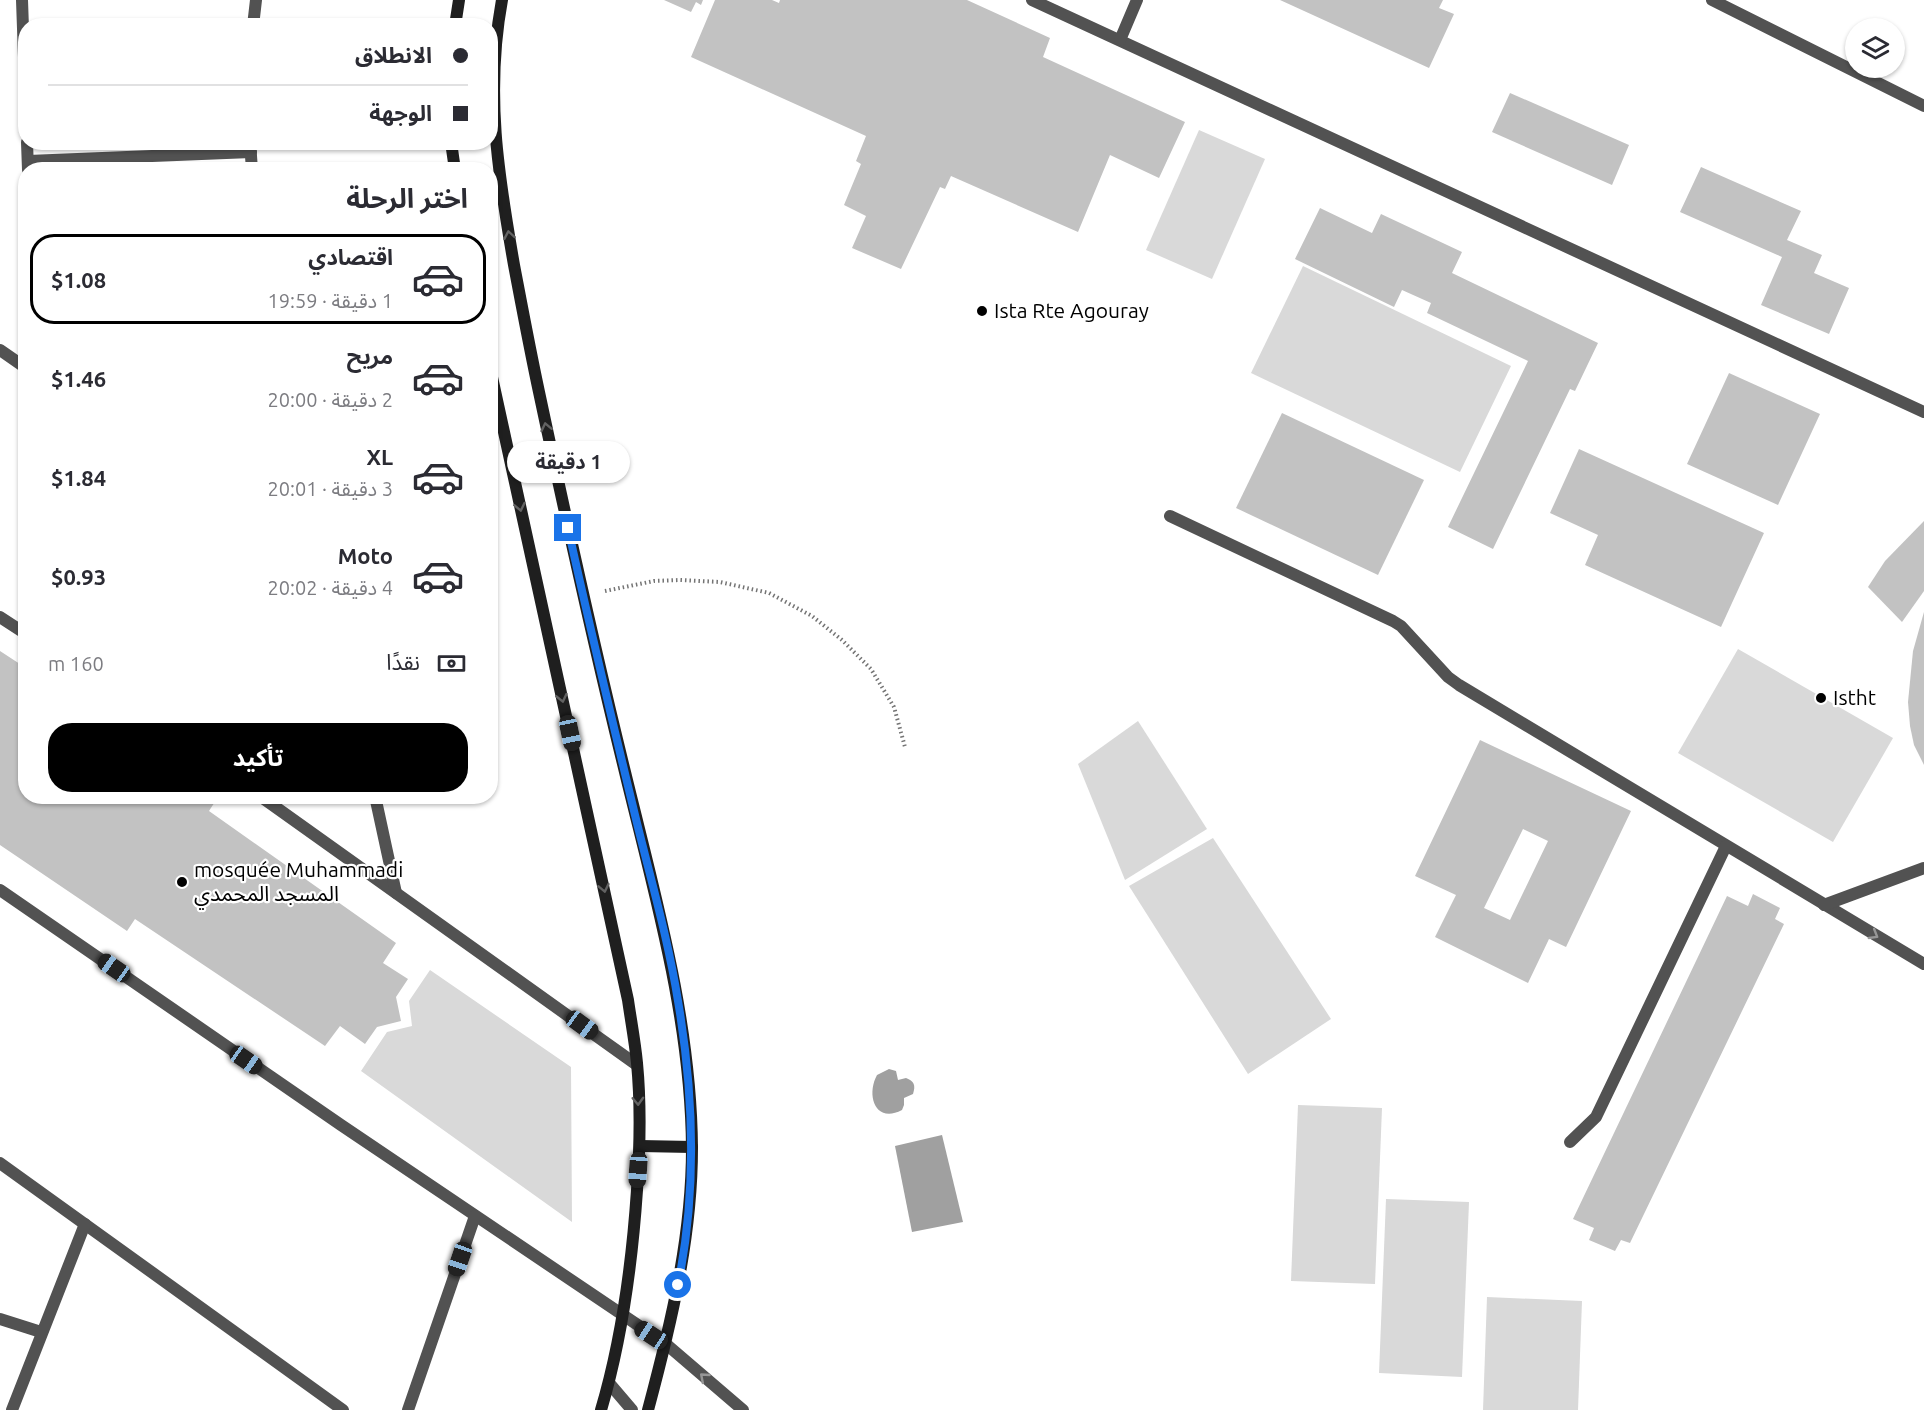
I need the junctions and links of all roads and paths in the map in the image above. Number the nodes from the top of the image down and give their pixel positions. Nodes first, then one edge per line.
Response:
1 (22, 0) edge
2 (256, 0) edge
3 (459, 0) edge
4 (502, 0) edge
5 (1032, 0) edge
6 (1137, 0) edge
7 (1717, 1) edge
8 (23, 18) edge
9 (254, 18) edge
10 (457, 18) edge
11 (498, 31) edge
12 (1120, 40) junction
13 (1924, 106) edge
14 (213, 150) edge
15 (65, 162) edge
16 (498, 166) edge
17 (0, 350) edge
18 (18, 362) edge
19 (498, 404) edge
20 (1924, 412) edge
21 (1170, 516) dead end
22 (583, 596) junction
23 (0, 617) edge
24 (18, 629) edge
25 (905, 747) dead end
26 (271, 804) edge
27 (377, 804) edge
28 (1726, 846) junction
29 (1924, 868) edge
30 (0, 890) edge
31 (396, 893) junction
32 (1824, 905) junction
33 (1924, 964) edge
34 (637, 1065) junction
35 (1570, 1143) dead end
36 (640, 1146) junction
37 (692, 1148) junction
38 (0, 1163) edge
39 (475, 1216) junction
40 (85, 1224) junction
41 (622, 1316) junction
42 (0, 1319) edge
43 (41, 1332) junction
44 (666, 1344) junction
45 (609, 1383) junction
46 (12, 1410) edge
47 (343, 1410) edge
48 (408, 1410) edge
49 (601, 1410) edge
50 (632, 1410) edge
51 (648, 1410) edge
52 (743, 1410) edge

1 - 8 street
2 - 9 street
3 - 10 main road
11 -> 4 main road
5 - 12 street
6 - 12 street
7 - 13 street
12 - 20 street
14 - 15 street
22 -> 16 main road
17 - 18 street
19 -> 34 main road
21 - 28 street
22 - 25 path
22 - 37 main road
23 - 24 street
26 - 31 street
27 - 31 street
28 - 32 street
28 - 35 street
29 - 32 street
30 - 39 street
31 - 34 street
32 -> 33 street
34 -> 36 main road
36 - 37 main road
36 - 41 main road
37 - 44 main road
38 - 40 street
39 - 41 street
39 - 48 street
40 - 43 street
40 - 47 street
41 - 44 street
41 - 45 main road
42 - 43 street
43 - 46 street
44 - 51 main road
52 -> 44 street
45 - 49 main road
45 - 50 street

